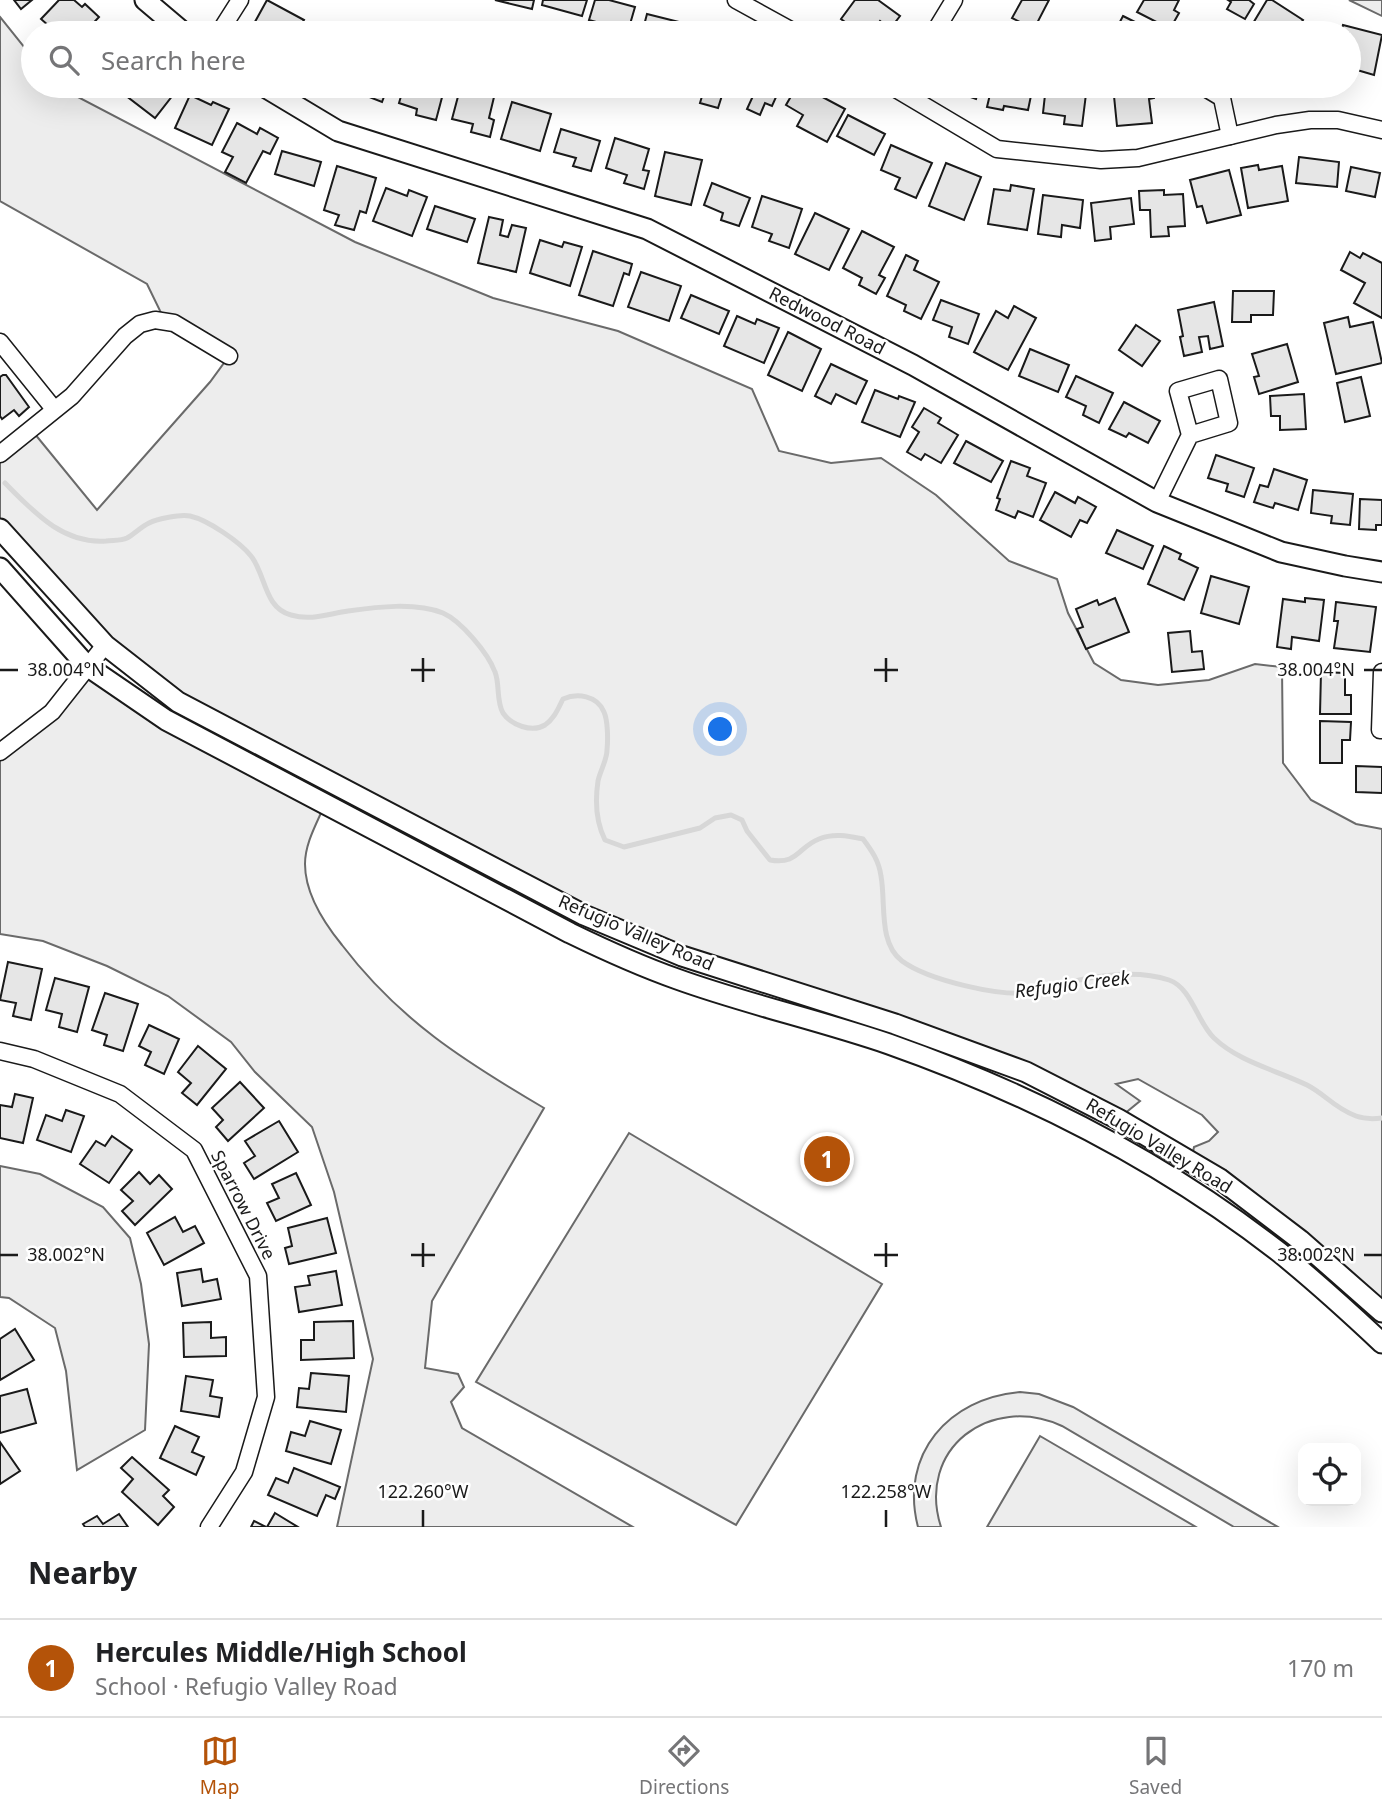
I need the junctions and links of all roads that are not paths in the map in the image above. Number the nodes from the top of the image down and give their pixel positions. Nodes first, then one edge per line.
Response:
1 (145, 0) edge
2 (240, 0) edge
3 (736, 0) edge
4 (954, 0) edge
5 (170, 21) edge
6 (227, 21) edge
7 (774, 21) edge
8 (941, 21) edge
9 (283, 98) edge
10 (916, 98) edge
11 (1227, 98) edge
12 (1382, 130) edge
13 (1230, 136) junction
14 (0, 342) edge
15 (229, 356) dead end
16 (54, 409) junction
17 (1190, 435) dead end
18 (0, 454) edge
19 (1157, 502) junction
20 (0, 529) edge
21 (0, 568) edge
22 (1382, 572) edge
23 (105, 645) junction
24 (87, 666) junction
25 (1382, 673) edge
26 (1382, 730) edge
27 (0, 752) edge
28 (0, 1051) edge
29 (1382, 1312) edge
30 (1382, 1343) edge
31 (209, 1527) edge

1 - 5 street
2 - 6 street
3 - 7 street
4 - 8 street
9 - 19 street, Redwood Road
10 - 13 street
11 - 13 street
12 - 13 street
14 - 16 street
15 - 16 street
16 - 18 street
17 - 19 street
19 - 22 street, Redwood Road
20 - 23 street, Refugio Valley Road
21 - 24 street, Refugio Valley Road
23 - 24 street
23 - 29 street, Refugio Valley Road
24 - 27 street
24 - 30 street, Refugio Valley Road
25 - 26 street
28 - 31 street, Sparrow Drive

